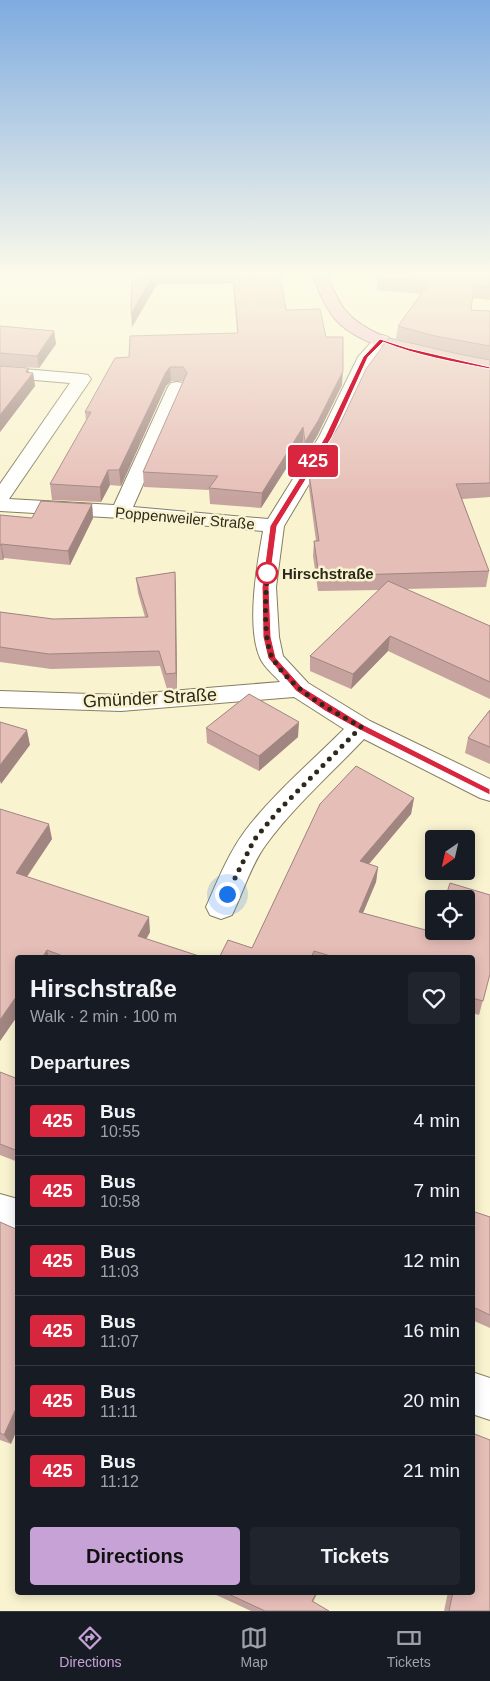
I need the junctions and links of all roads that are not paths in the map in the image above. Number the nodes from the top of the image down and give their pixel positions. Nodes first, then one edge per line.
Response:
1 (375, 347) edge
2 (401, 347) edge
3 (490, 367) edge
4 (0, 372) edge
5 (177, 387) dead end
6 (0, 498) edge
7 (0, 505) edge
8 (122, 512) junction
9 (274, 526) junction
10 (299, 689) junction
11 (0, 699) edge
12 (361, 727) junction
13 (490, 791) edge
14 (222, 907) dead end
15 (0, 1212) edge
16 (15, 1217) edge
17 (475, 1394) edge
18 (490, 1399) edge

1 - 9 street, Poppenweiler Straße
2 - 3 main road
4 - 6 street
5 - 8 street
7 - 8 street, Poppenweiler Straße
8 - 9 street, Poppenweiler Straße
9 - 10 street
10 - 11 street, Gmünder Straße
10 - 12 street
12 - 13 street
12 - 14 street
15 - 16 street
17 - 18 street

